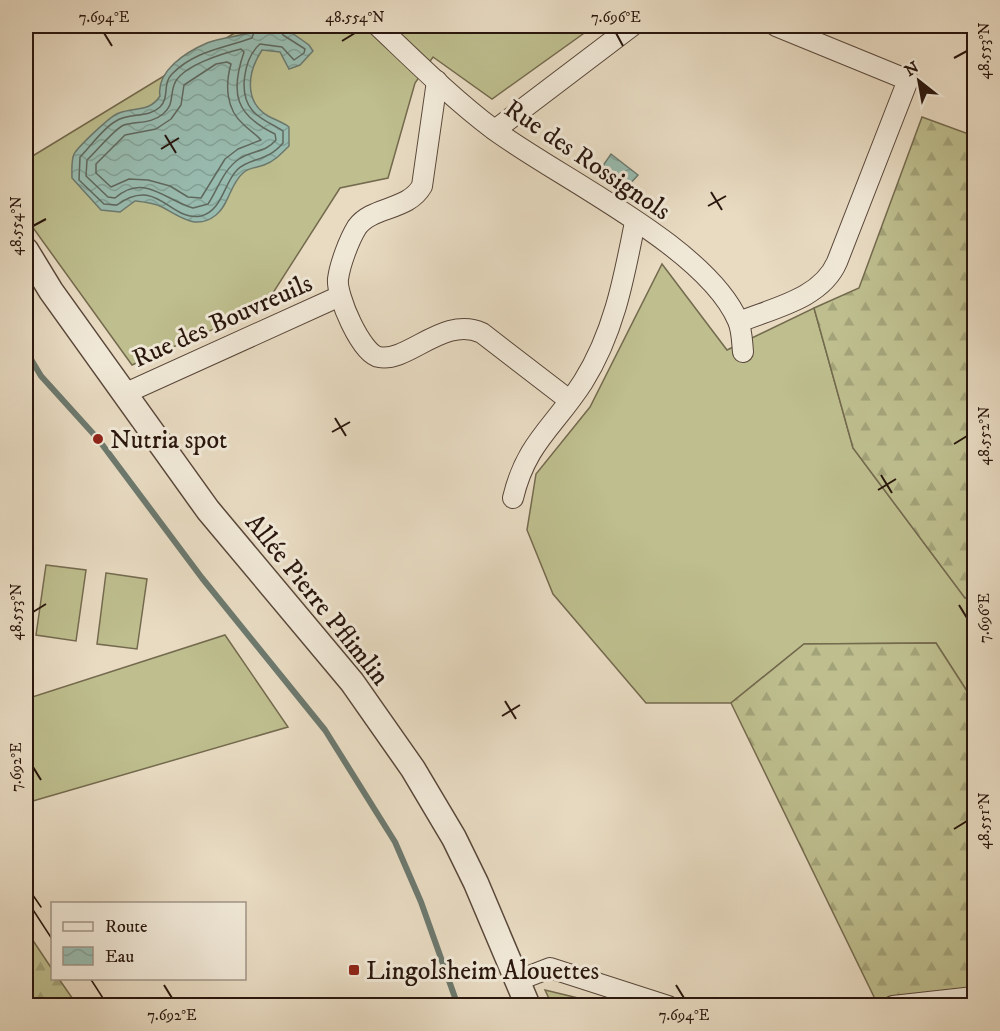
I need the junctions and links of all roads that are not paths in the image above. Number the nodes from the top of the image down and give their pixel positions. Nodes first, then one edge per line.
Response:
1 (378, 26) edge
2 (632, 26) edge
3 (776, 26) edge
4 (437, 81) junction
5 (495, 130) junction
6 (635, 222) junction
7 (26, 250) edge
8 (340, 296) junction
9 (739, 322) junction
10 (743, 352) dead end
11 (126, 393) junction
12 (570, 400) junction
13 (513, 498) dead end
14 (519, 980) junction
15 (975, 998) edge
16 (528, 1005) edge
17 (668, 1005) edge
18 (893, 1005) edge

1 - 4 street, Rue des Rossignols
2 - 5 street
3 - 9 street
4 - 5 street, Rue des Rossignols
4 - 8 street, Rue des Bouvreuils
5 - 6 street, Rue des Rossignols
6 - 9 street, Rue des Rossignols
6 - 12 street
7 - 11 street, Allée Pierre Pflimlin
8 - 11 street, Rue des Bouvreuils
8 - 12 street, Rue des Bouvreuils
9 - 10 street, Rue des Rossignols
11 - 14 street, Allée Pierre Pflimlin
12 - 13 street
14 - 16 street, Allée Pierre Pflimlin
14 - 17 street
15 - 18 street

